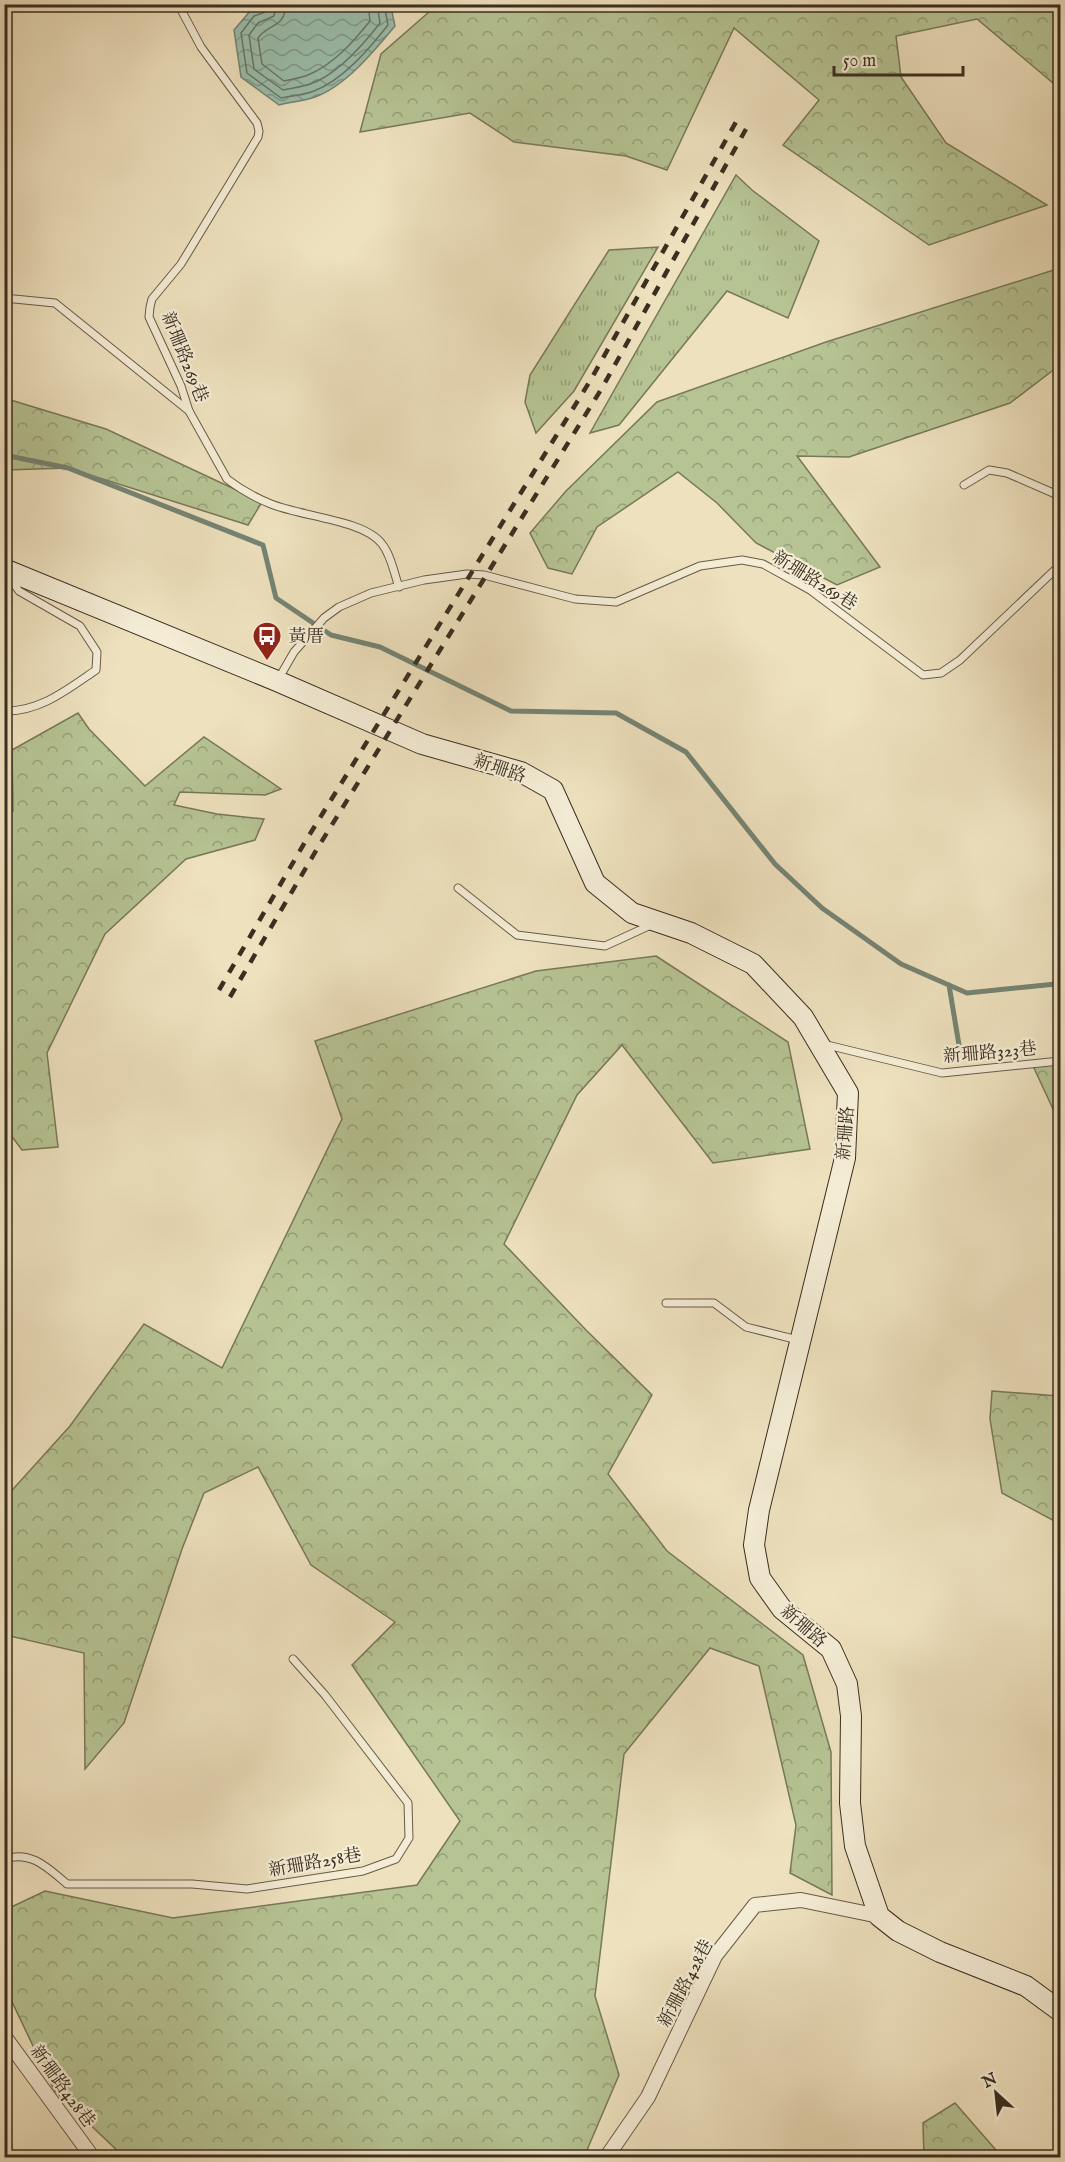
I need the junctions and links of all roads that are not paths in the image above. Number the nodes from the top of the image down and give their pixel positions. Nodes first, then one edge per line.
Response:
1 (178, 4) edge
2 (4, 298) edge
3 (189, 411) junction
4 (964, 485) dead end
5 (1060, 496) edge
6 (1060, 565) edge
7 (4, 570) edge
8 (399, 586) junction
9 (277, 681) junction
10 (4, 711) edge
11 (458, 888) dead end
12 (658, 922) junction
13 (818, 1042) junction
14 (1060, 1061) edge
15 (666, 1303) dead end
16 (800, 1340) junction
17 (293, 1659) dead end
18 (4, 1859) edge
19 (879, 1916) junction
20 (1060, 2011) edge
21 (4, 2036) edge
22 (93, 2157) edge
23 (606, 2157) edge

1 - 3 lane, 新珊路269巷
2 - 3 lane
3 - 8 lane, 新珊路269巷
4 - 5 lane
6 - 8 lane, 新珊路269巷
7 - 9 street, 新珊路
7 - 10 lane
8 - 9 lane, 新珊路269巷
9 - 12 street, 新珊路
11 - 12 lane
12 - 13 street, 新珊路
13 - 14 lane, 新珊路323巷
13 - 16 street, 新珊路
15 - 16 lane
16 - 19 street, 新珊路
17 - 18 lane, 新珊路258巷
19 - 20 street
19 - 23 street, 新珊路428巷
21 - 22 street, 新珊路428巷

